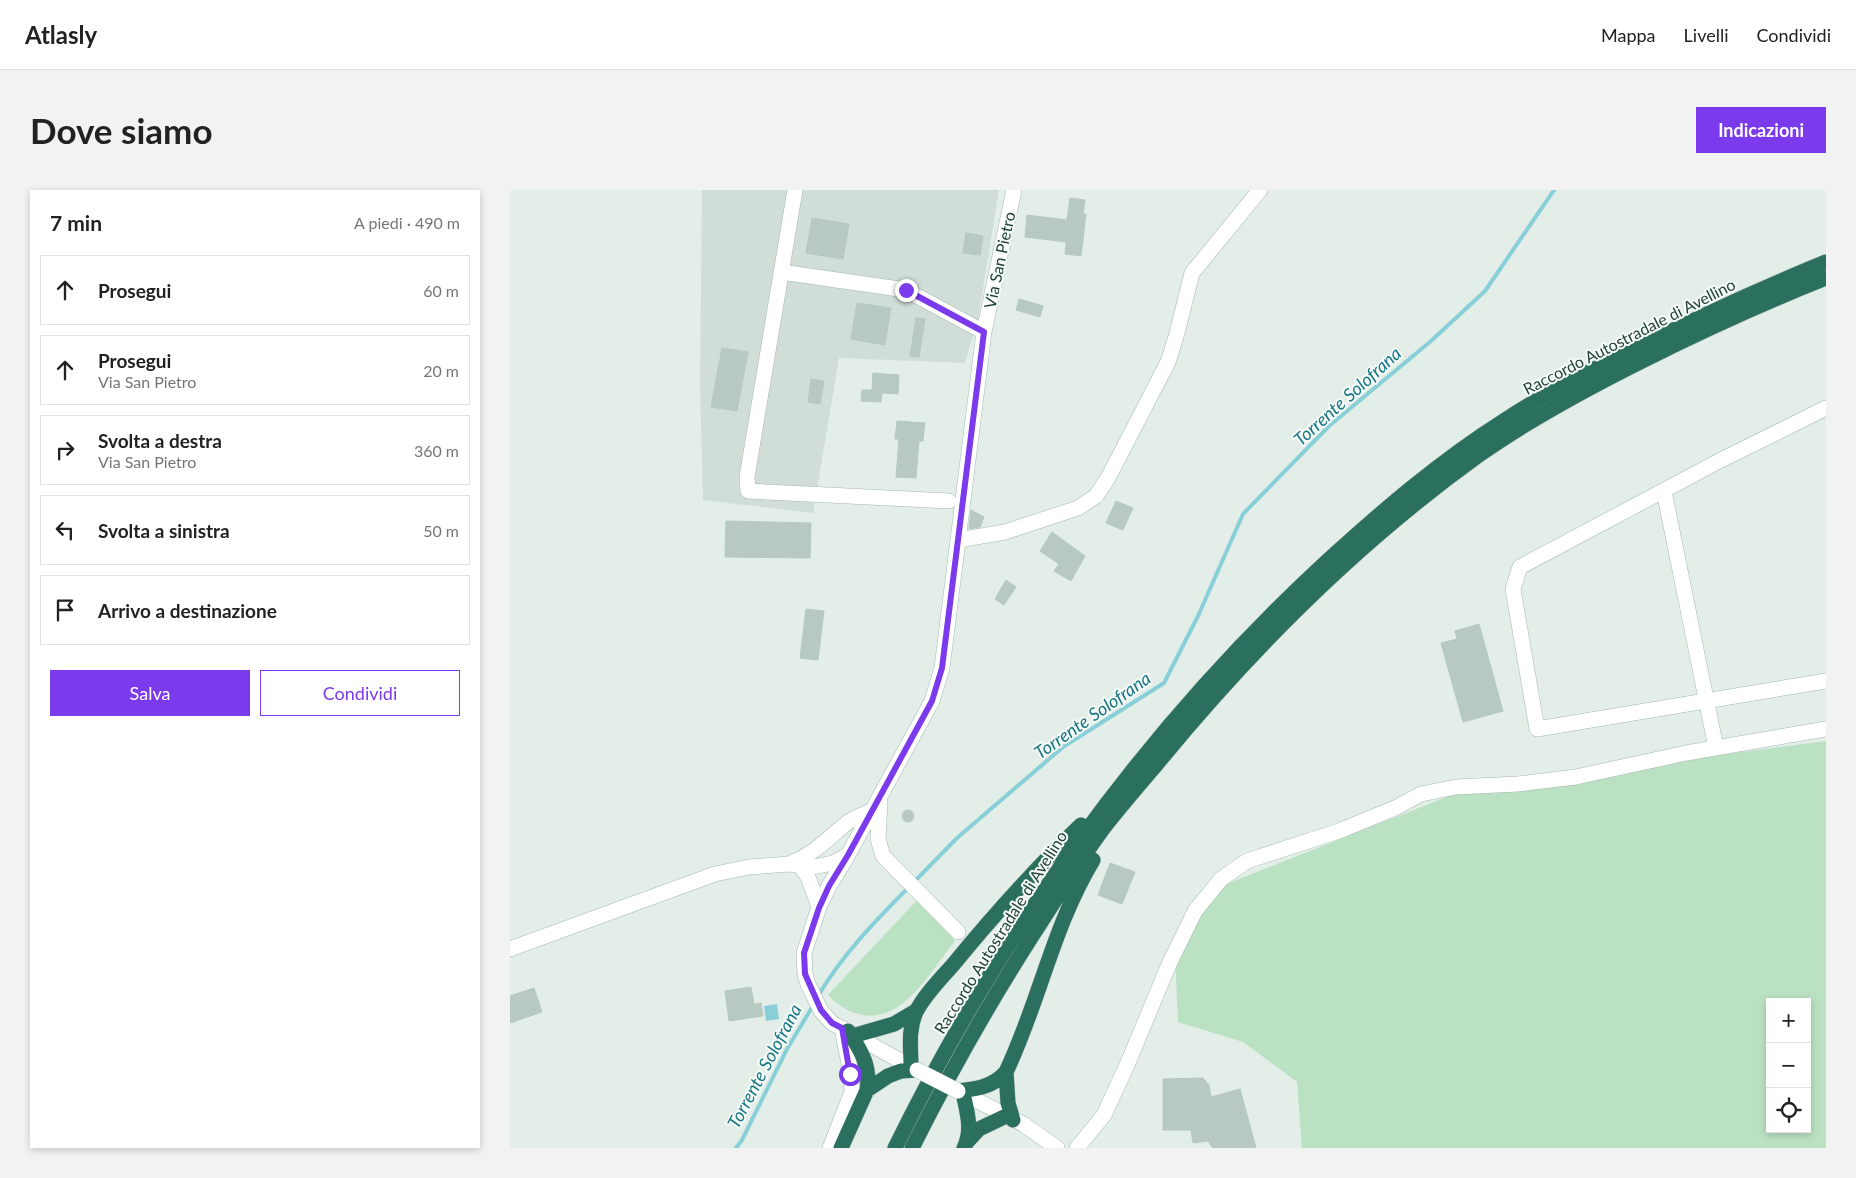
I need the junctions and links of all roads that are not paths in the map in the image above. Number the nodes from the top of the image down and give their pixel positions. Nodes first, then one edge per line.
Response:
1 (795, 190) edge
2 (1014, 190) edge
3 (1260, 190) edge
4 (1826, 262) edge
5 (781, 272) junction
6 (1826, 278) edge
7 (984, 332) junction
8 (1826, 408) edge
9 (1664, 491) junction
10 (949, 501) dead end
11 (958, 540) junction
12 (1826, 681) edge
13 (1706, 701) junction
14 (1826, 729) edge
15 (1716, 748) junction
16 (1142, 782) junction
17 (1114, 792) junction
18 (876, 804) junction
19 (818, 849) junction
20 (848, 855) junction
21 (795, 864) junction
22 (819, 908) junction
23 (958, 932) dead end
24 (510, 949) edge
25 (916, 1011) junction
26 (849, 1032) junction
27 (914, 1068) junction
28 (1006, 1072) junction
29 (867, 1090) junction
30 (960, 1092) junction
31 (1010, 1118) junction
32 (965, 1146) edge
33 (830, 1148) edge
34 (841, 1148) edge
35 (895, 1148) edge
36 (912, 1148) edge
37 (1057, 1148) edge
38 (1077, 1148) edge

1 - 5 street
2 - 7 street, Via San Pietro
3 - 11 street
4 - 17 highway, Raccordo Autostradale di Avellino
5 - 7 street
5 - 10 street
6 - 16 highway, Raccordo Autostradale di Avellino
7 - 11 street, Via San Pietro
8 - 9 street
9 - 13 street
9 - 13 street
11 - 18 street, Via San Pietro
12 - 13 street
13 - 15 street
14 - 15 street
15 - 38 street
16 - 28 highway
16 - 36 highway, Raccordo Autostradale di Avellino
17 - 25 highway
17 - 35 highway, Raccordo Autostradale di Avellino
18 - 19 street
18 - 20 street, Via San Pietro
18 - 23 street
19 - 20 street
19 - 21 street
20 - 21 street
20 - 22 street, Via San Pietro
21 - 22 street
21 - 24 street
22 - 26 street, Via San Pietro
25 - 26 highway
25 - 27 highway
26 - 27 street
26 - 29 highway
26 - 33 street
27 - 29 highway
27 - 30 street, bridge
28 - 30 highway
28 - 31 highway
29 - 34 highway
30 - 31 street
30 - 32 highway
31 - 32 highway
31 - 37 street

